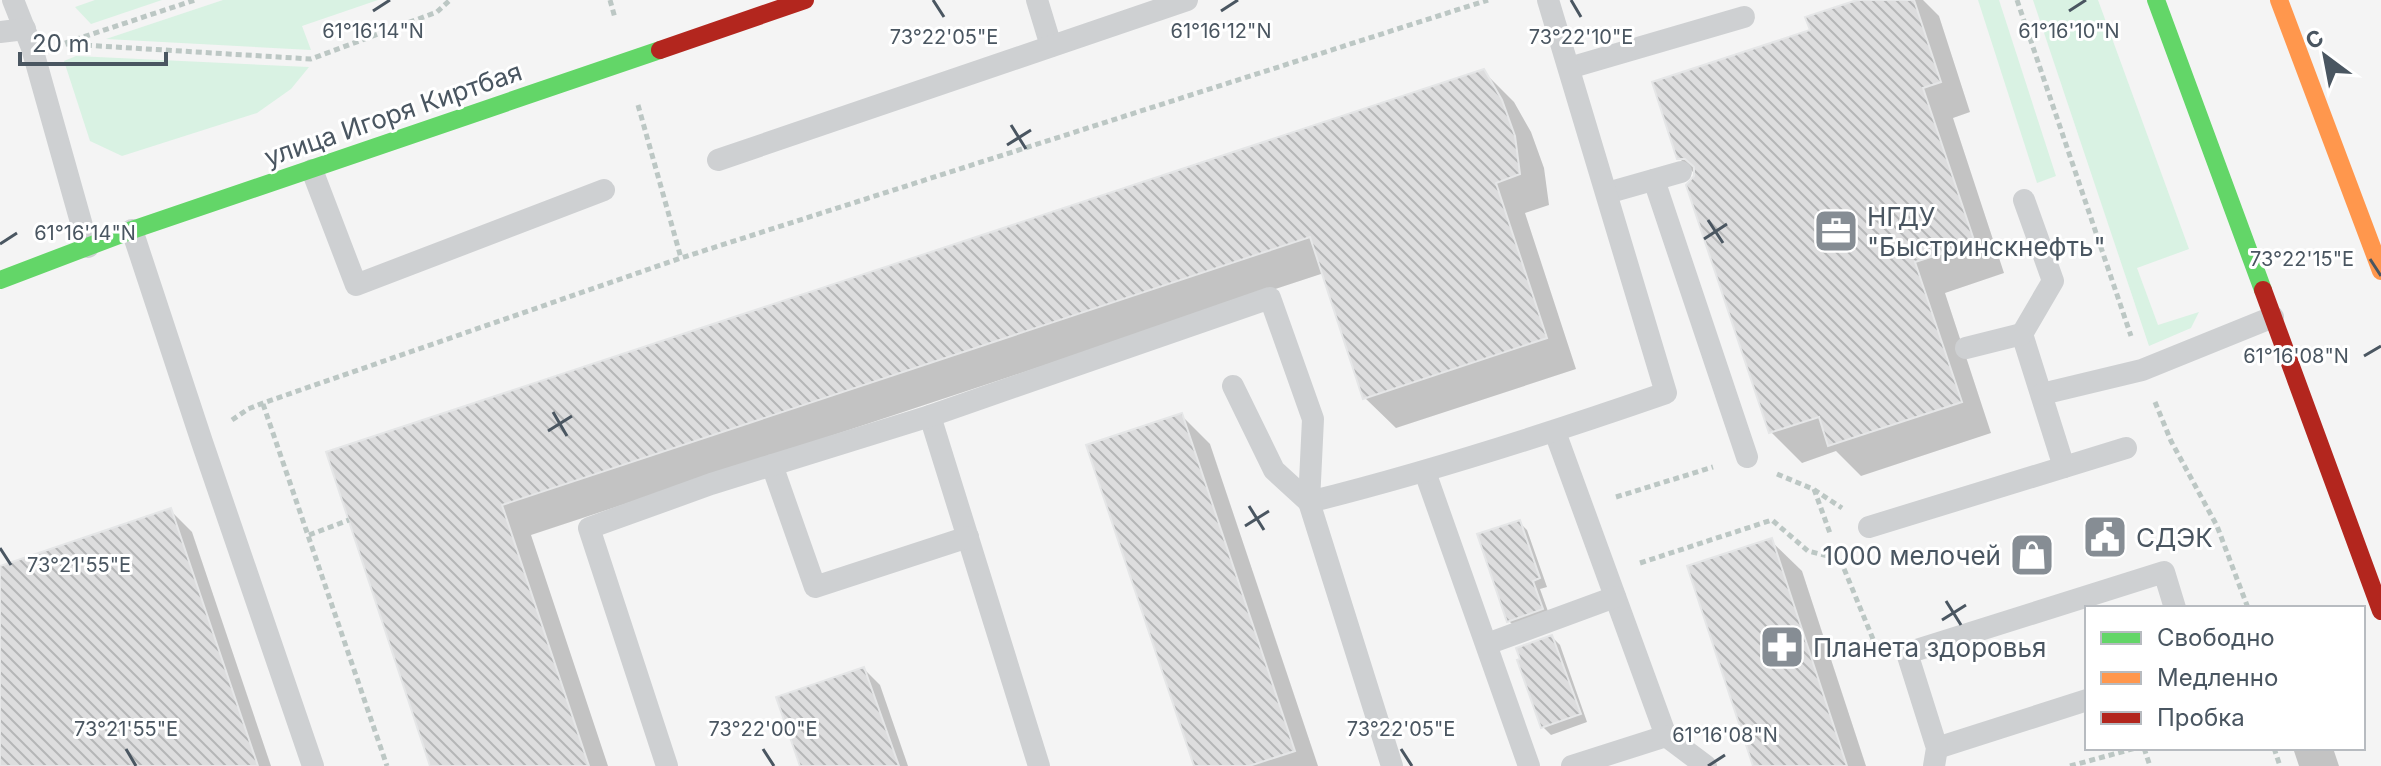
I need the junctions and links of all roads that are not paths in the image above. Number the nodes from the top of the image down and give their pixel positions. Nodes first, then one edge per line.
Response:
1 (13, 0) edge
2 (805, 0) edge
3 (1037, 0) edge
4 (1187, 0) edge
5 (1548, 0) edge
6 (2156, 0) edge
7 (2279, 0) edge
8 (1744, 17) dead end
9 (25, 29) junction
10 (0, 32) edge
11 (1051, 46) junction
12 (1569, 68) junction
13 (718, 160) dead end
14 (312, 170) junction
15 (1681, 172) dead end
16 (1654, 180) junction
17 (604, 190) dead end
18 (1607, 193) junction
19 (2024, 200) dead end
20 (132, 230) junction
21 (88, 247) junction
22 (2381, 271) edge
23 (0, 280) edge
24 (2273, 317) junction
25 (2022, 334) junction
26 (1966, 348) dead end
27 (1233, 386) dead end
28 (2042, 394) junction
29 (930, 416) junction
30 (1555, 432) junction
31 (2126, 448) dead end
32 (1747, 457) road end
33 (772, 465) junction
34 (2064, 467) junction
35 (1425, 472) junction
36 (1309, 502) junction
37 (1869, 527) road end
38 (968, 537) junction
39 (1615, 597) junction
40 (2174, 606) edge
41 (2381, 611) edge
42 (1487, 644) junction
43 (2085, 701) edge
44 (1666, 736) junction
45 (1936, 757) edge
46 (313, 766) edge
47 (667, 766) edge
48 (1039, 766) edge
49 (1392, 766) edge
50 (1529, 766) edge
51 (1572, 766) edge
52 (1706, 766) edge

1 - 9 lane
2 - 14 main road, улица Игоря Киртбая
3 - 11 lane
4 - 11 lane
5 - 12 lane
6 - 24 main road
7 - 22 main road
8 - 12 lane
9 - 10 lane
9 - 21 lane
11 - 13 lane
12 - 18 lane
14 - 17 lane
14 - 20 main road, улица Игоря Киртбая
15 - 16 lane
16 - 18 lane
16 - 32 lane
18 - 30 lane
19 - 25 lane
20 - 21 main road, улица Игоря Киртбая
20 - 46 lane
21 - 23 main road, улица Игоря Киртбая
24 - 28 lane
24 - 41 main road
25 - 26 lane
25 - 28 lane
27 - 36 lane
28 - 34 lane
29 - 33 lane
29 - 36 lane
29 - 38 lane
30 - 35 lane
30 - 39 lane
31 - 34 lane
33 - 38 lane
33 - 47 lane
34 - 37 lane
35 - 36 lane
35 - 42 lane
36 - 49 lane
38 - 48 lane
39 - 42 lane
39 - 44 lane
40 - 45 lane
42 - 50 lane
43 - 45 lane
44 - 51 lane
44 - 52 lane

